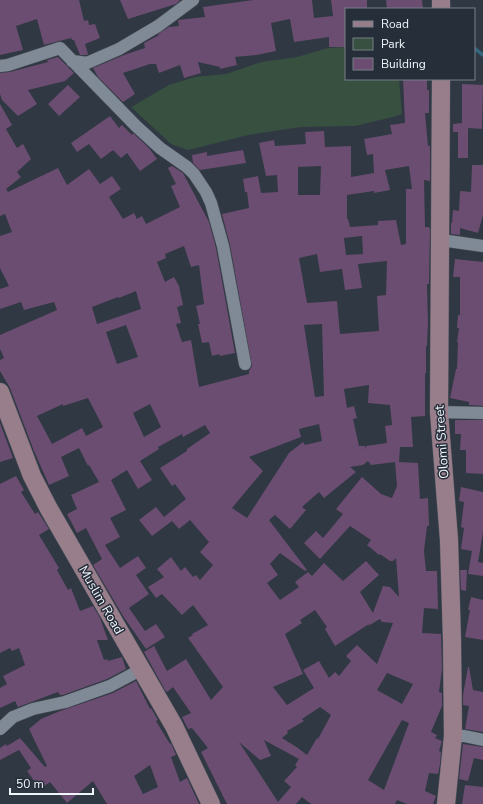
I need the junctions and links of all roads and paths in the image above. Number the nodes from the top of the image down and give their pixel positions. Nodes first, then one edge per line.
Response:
1 (193, 0) edge
2 (72, 61) junction
3 (0, 66) edge
4 (441, 80) edge
5 (441, 240) junction
6 (483, 246) edge
7 (245, 364) dead end
8 (0, 392) edge
9 (439, 412) junction
10 (483, 413) edge
11 (142, 669) junction
12 (0, 729) edge
13 (453, 736) junction
14 (483, 740) edge
15 (210, 804) edge
16 (446, 804) edge

1 - 2 street
2 - 3 street
2 - 7 street
4 - 5 main road, Olomi Street
5 - 6 street
5 - 9 main road, Olomi Street
8 - 11 main road, Muslim Road
9 - 10 street
9 - 13 main road, Olomi Street
11 - 12 street
11 - 15 main road, Muslim Road
13 - 14 street
13 - 16 main road, Olomi Street

